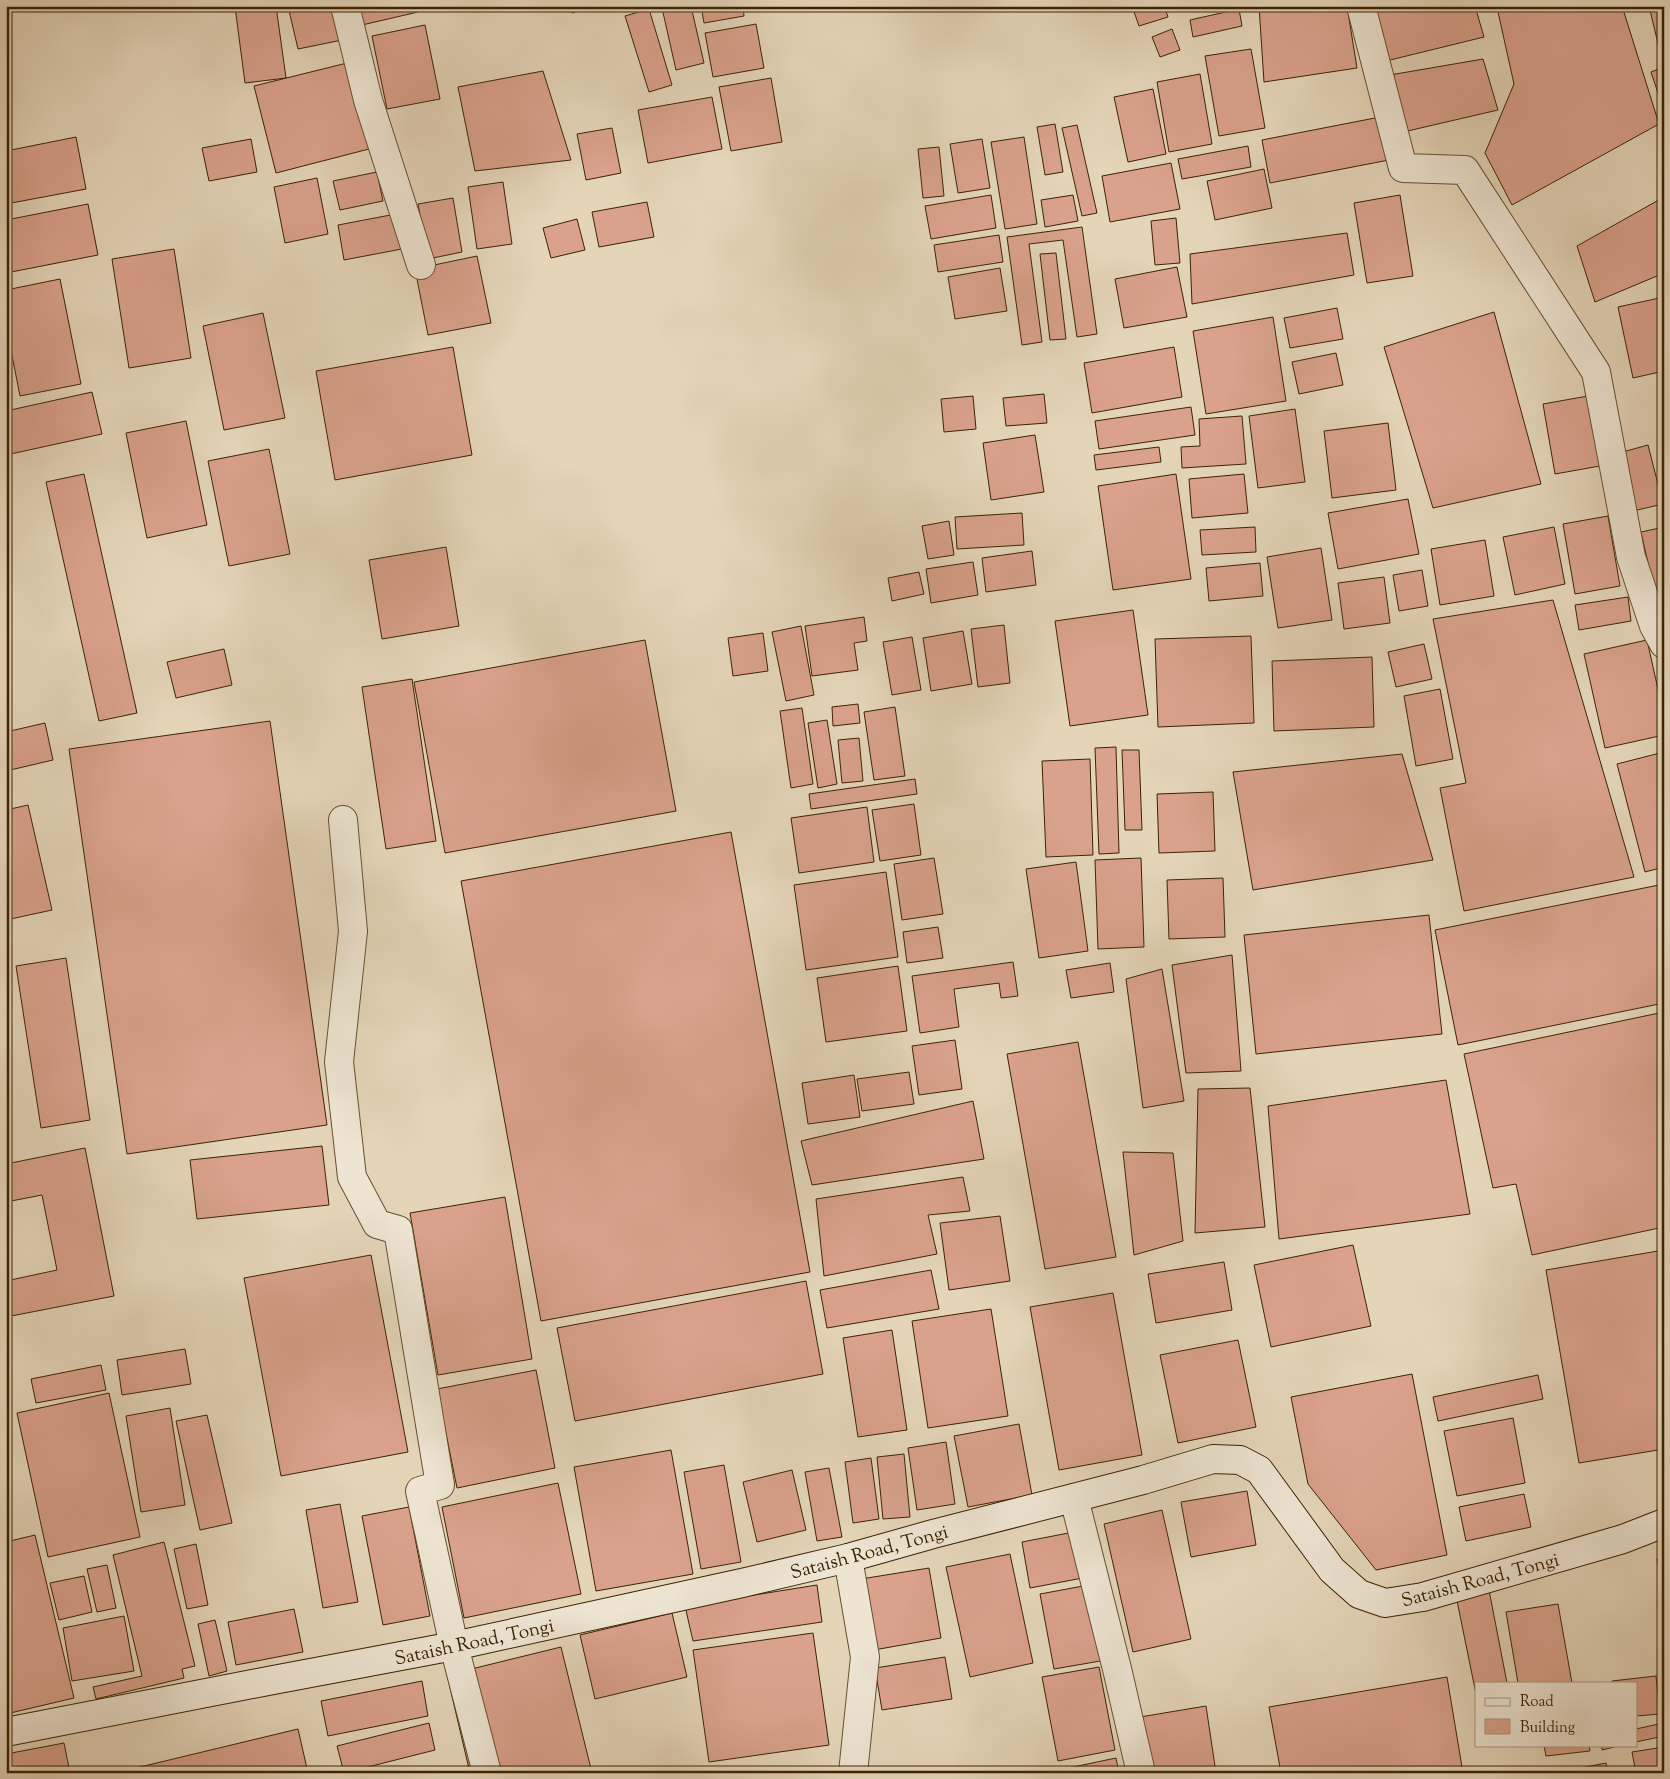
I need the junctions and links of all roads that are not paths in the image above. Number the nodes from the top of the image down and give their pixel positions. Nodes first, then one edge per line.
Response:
1 (345, 6) edge
2 (1361, 6) edge
3 (421, 265) dead end
4 (1664, 644) edge
5 (343, 820) dead end
6 (1074, 1498) junction
7 (1664, 1523) edge
8 (848, 1558) junction
9 (454, 1646) junction
10 (6, 1732) edge
11 (487, 1773) edge
12 (853, 1773) edge
13 (1141, 1773) edge

1 - 3 street
2 - 4 street
5 - 9 street
6 - 7 street, Sataish Road, Tongi
6 - 8 street, Sataish Road, Tongi
6 - 13 street
8 - 9 street, Sataish Road, Tongi
8 - 12 street
9 - 10 street, Sataish Road, Tongi
9 - 11 street

